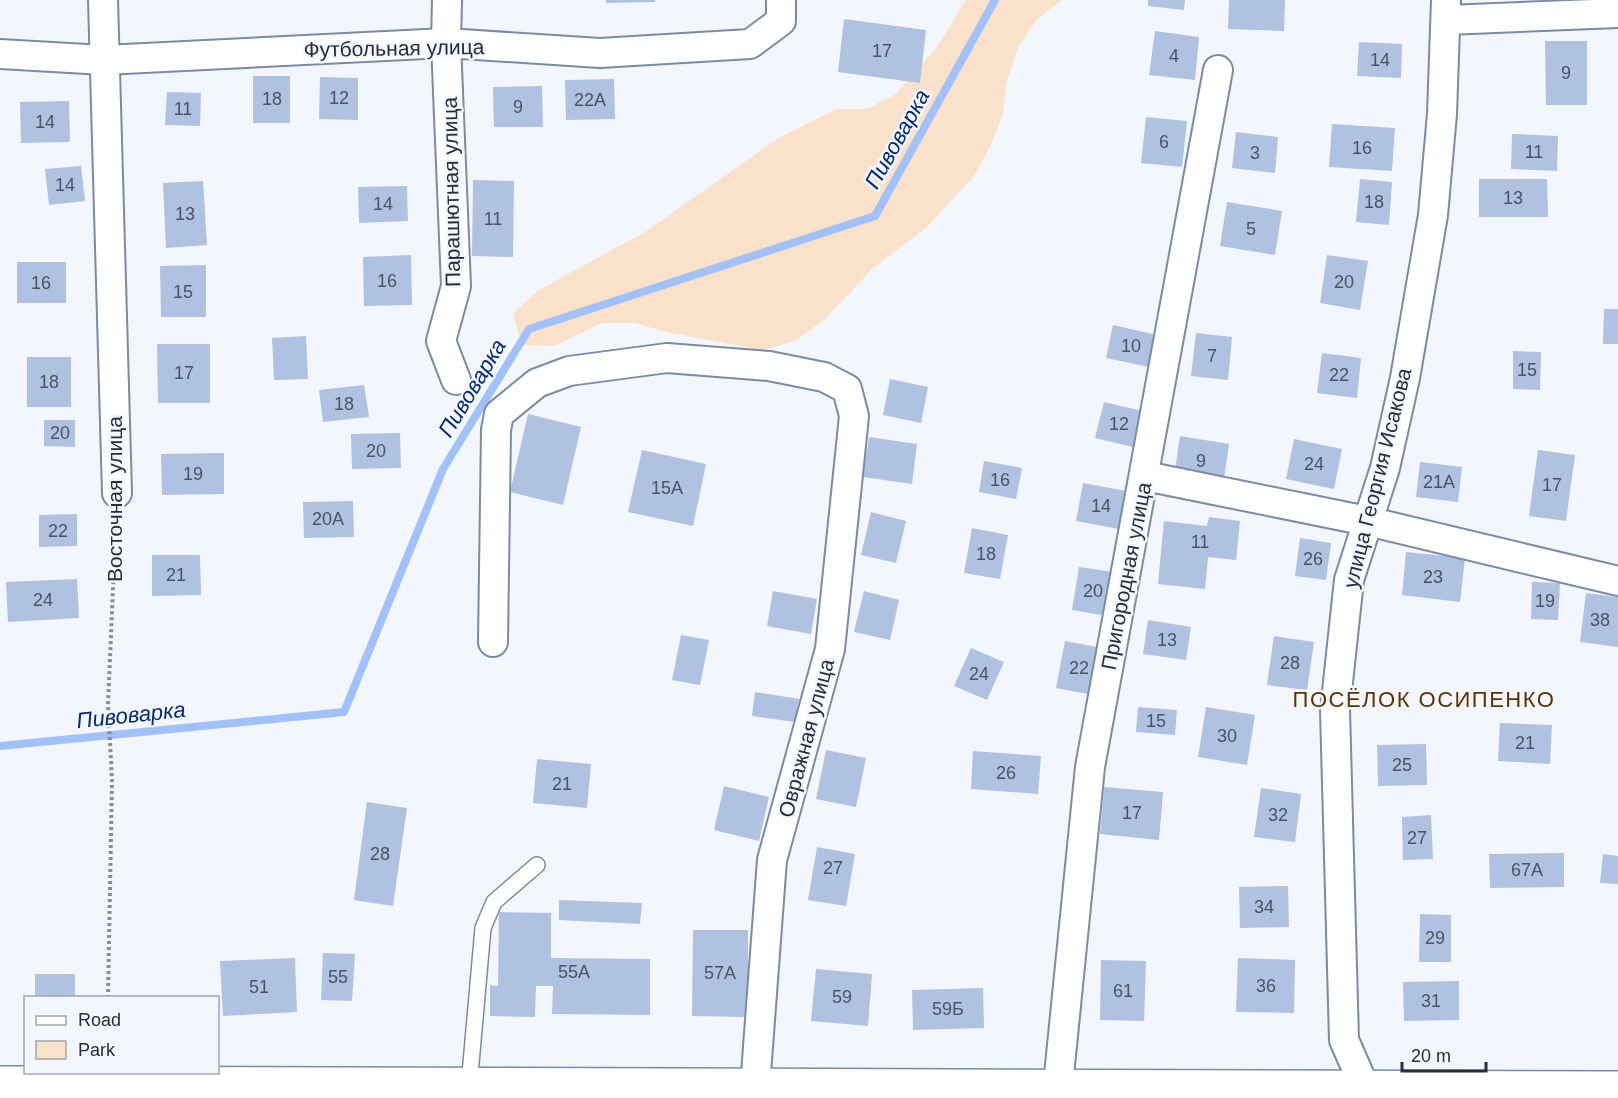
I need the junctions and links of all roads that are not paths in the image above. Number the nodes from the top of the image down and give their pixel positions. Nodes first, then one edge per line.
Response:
1 (103, 0) edge
2 (447, 0) edge
3 (781, 10) edge
4 (1446, 10) edge
5 (1618, 13) edge
6 (446, 43) junction
7 (0, 54) edge
8 (104, 60) junction
9 (1218, 70) dead end
10 (456, 380) dead end
11 (1145, 476) junction
12 (117, 493) road end
13 (1366, 521) junction
14 (1618, 581) edge
15 (493, 642) dead end
16 (537, 865) dead end
17 (0, 1083) edge
18 (1058, 1085) junction
19 (469, 1086) junction
20 (755, 1087) junction
21 (1618, 1088) edge
22 (107, 1092) edge
23 (534, 1092) edge
24 (950, 1092) edge
25 (1365, 1093) edge

1 - 8 street, Восточная улица
2 - 6 street, Парашютная улица
3 - 6 street, Футбольная улица
4 - 5 street
4 - 13 street, улица Георгия Исакова
6 - 8 street, Футбольная улица
6 - 10 street, Парашютная улица
7 - 8 street, Футбольная улица
8 - 12 street, Восточная улица
9 - 11 street, Пригородная улица
11 - 13 street
11 - 18 street, Пригородная улица
13 - 14 street
13 - 25 street, улица Георгия Исакова
15 - 20 street, Овражная улица
16 - 19 lane
17 - 22 street
18 - 24 street
18 - 25 street
19 - 22 street
19 - 23 street
20 - 23 street
20 - 24 street
21 - 25 street

